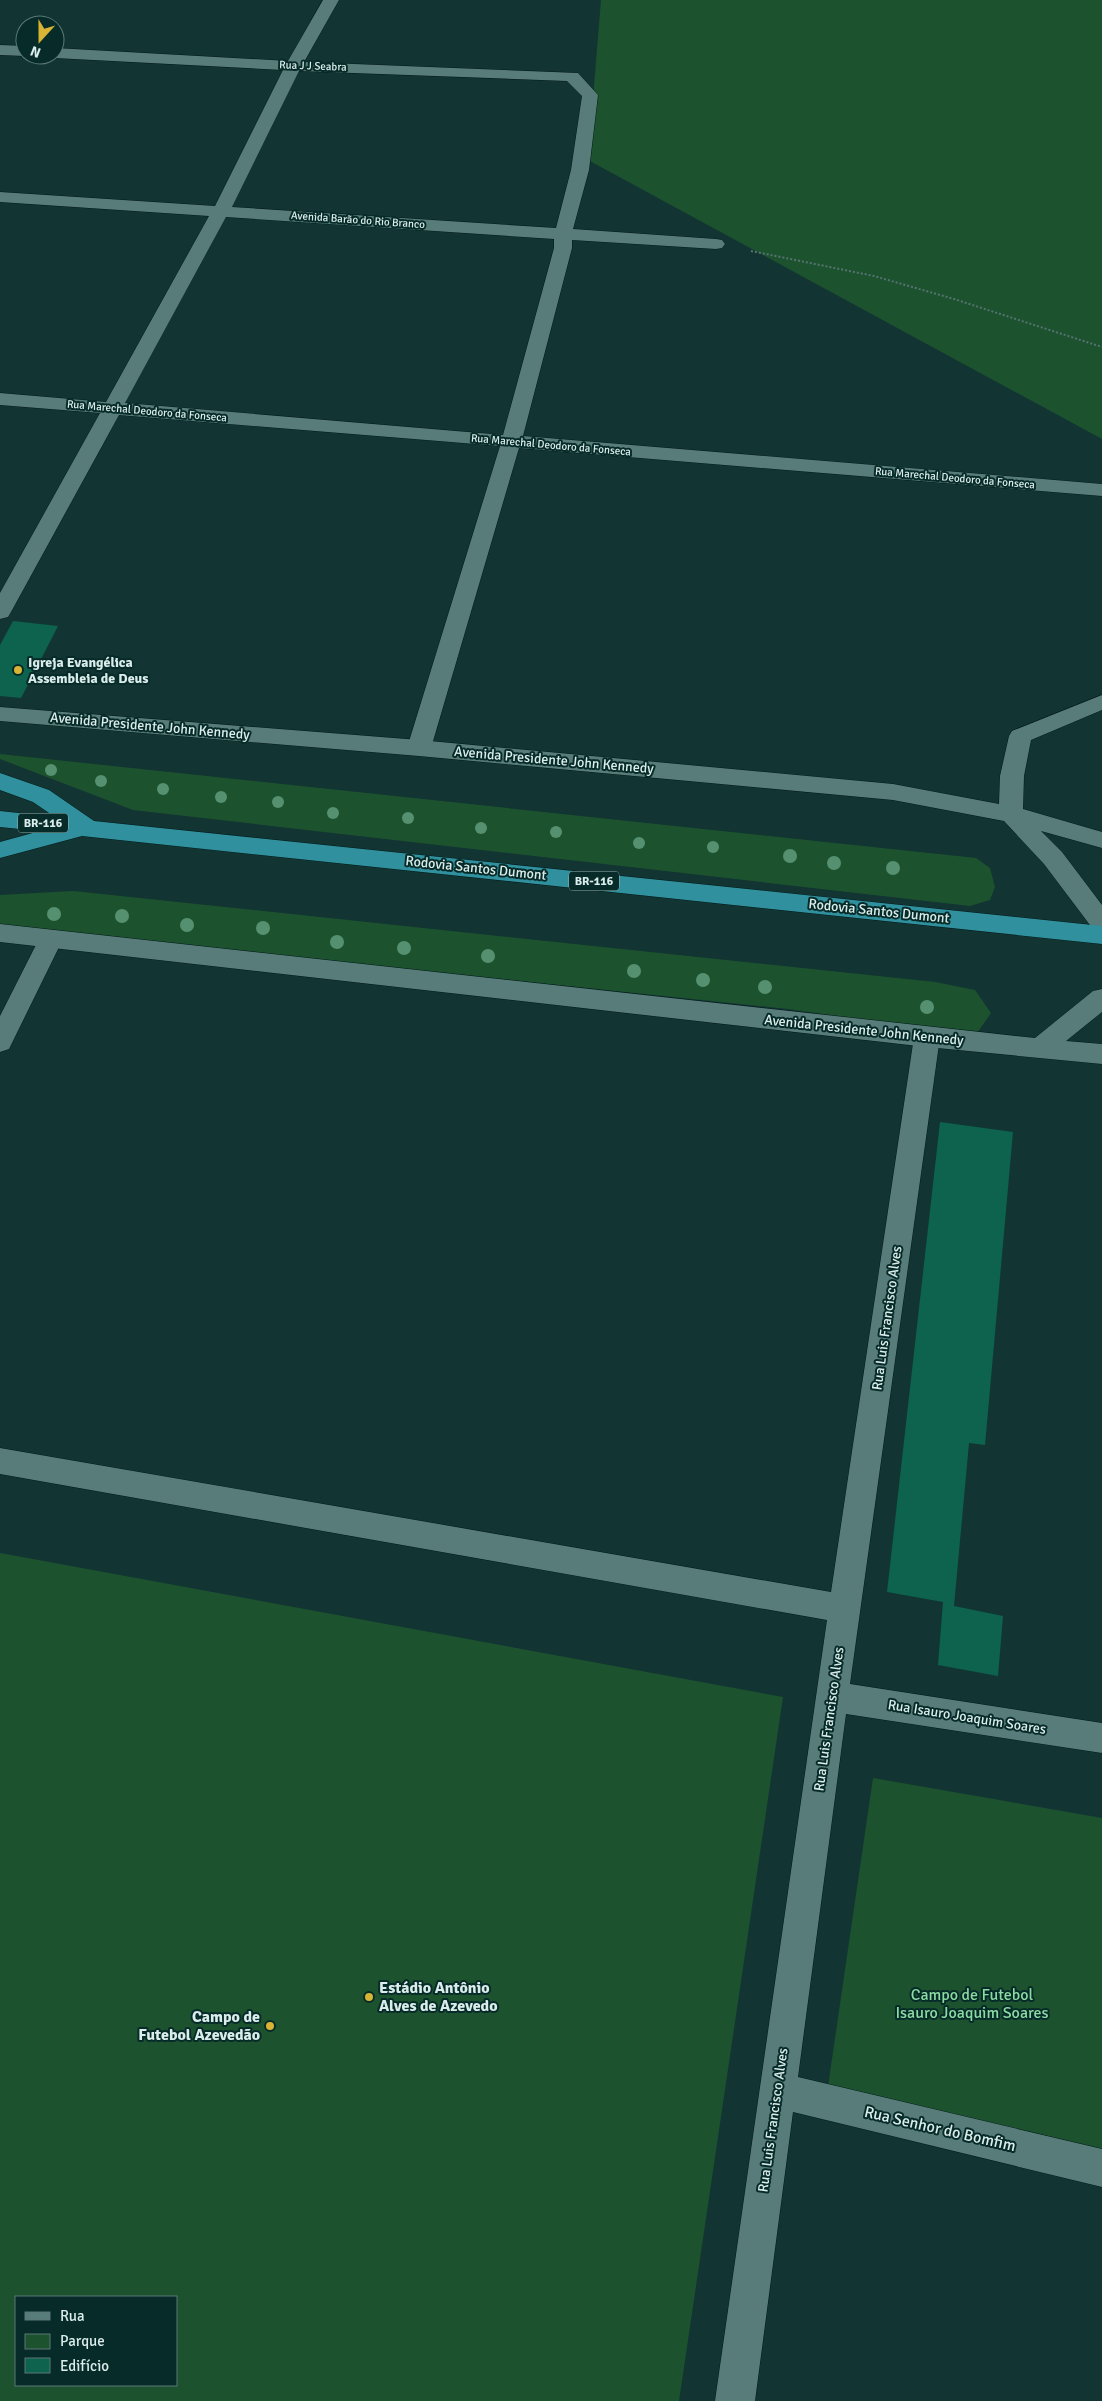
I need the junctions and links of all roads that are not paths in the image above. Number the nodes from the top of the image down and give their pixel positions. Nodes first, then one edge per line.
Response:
1 (331, 0) edge
2 (0, 50) edge
3 (15, 51) edge
4 (65, 53) edge
5 (293, 66) junction
6 (0, 197) edge
7 (221, 211) junction
8 (563, 234) junction
9 (716, 244) road end
10 (0, 399) edge
11 (114, 408) junction
12 (511, 442) junction
13 (1102, 490) edge
14 (0, 612) edge
15 (1102, 702) edge
16 (0, 714) edge
17 (419, 748) junction
18 (0, 780) edge
19 (1011, 814) junction
20 (0, 819) edge
21 (86, 827) junction
22 (1102, 840) edge
23 (0, 850) edge
24 (1102, 923) edge
25 (0, 933) edge
26 (1102, 935) edge
27 (51, 939) junction
28 (1102, 998) edge
29 (928, 1037) junction
30 (0, 1042) edge
31 (1040, 1048) junction
32 (1102, 1054) edge
33 (0, 1462) edge
34 (844, 1608) junction
35 (833, 1696) junction
36 (1102, 1738) edge
37 (777, 2090) junction
38 (1102, 2168) edge
39 (736, 2401) edge

1 - 5 street
2 - 3 street
4 - 5 street, Rua J J Seabra
5 - 7 street
5 - 8 street, Rua J J Seabra
6 - 7 street, Avenida Barão do Rio Branco
7 - 8 street, Avenida Barão do Rio Branco
7 - 11 street
8 - 9 street, Avenida Barão do Rio Branco
8 - 12 street
10 - 11 street, Rua Marechal Deodoro da Fonseca
11 - 12 street, Rua Marechal Deodoro da Fonseca
11 - 14 street
12 - 13 street, Rua Marechal Deodoro da Fonseca
12 - 17 street
15 - 19 street
16 - 17 street, Avenida Presidente John Kennedy
17 - 19 street, Avenida Presidente John Kennedy
18 - 21 highway
19 - 22 street, Avenida Presidente John Kennedy
19 - 24 street
20 - 21 highway, Rodovia Santos Dumont / BR-116
21 - 23 highway
21 - 26 highway, Rodovia Santos Dumont / BR-116
25 - 27 street, Avenida Presidente John Kennedy
27 - 29 street, Avenida Presidente John Kennedy
27 - 30 street
28 - 31 street
29 - 31 street, Avenida Presidente John Kennedy
29 - 34 street, Rua Luis Francisco Alves
31 - 32 street, Avenida Presidente John Kennedy
33 - 34 street
34 - 35 street, Rua Luis Francisco Alves
35 - 36 street, Rua Isauro Joaquim Soares
35 - 37 street, Rua Luis Francisco Alves
37 - 38 street, Rua Senhor do Bomfim
37 - 39 street, Rua Luis Francisco Alves

